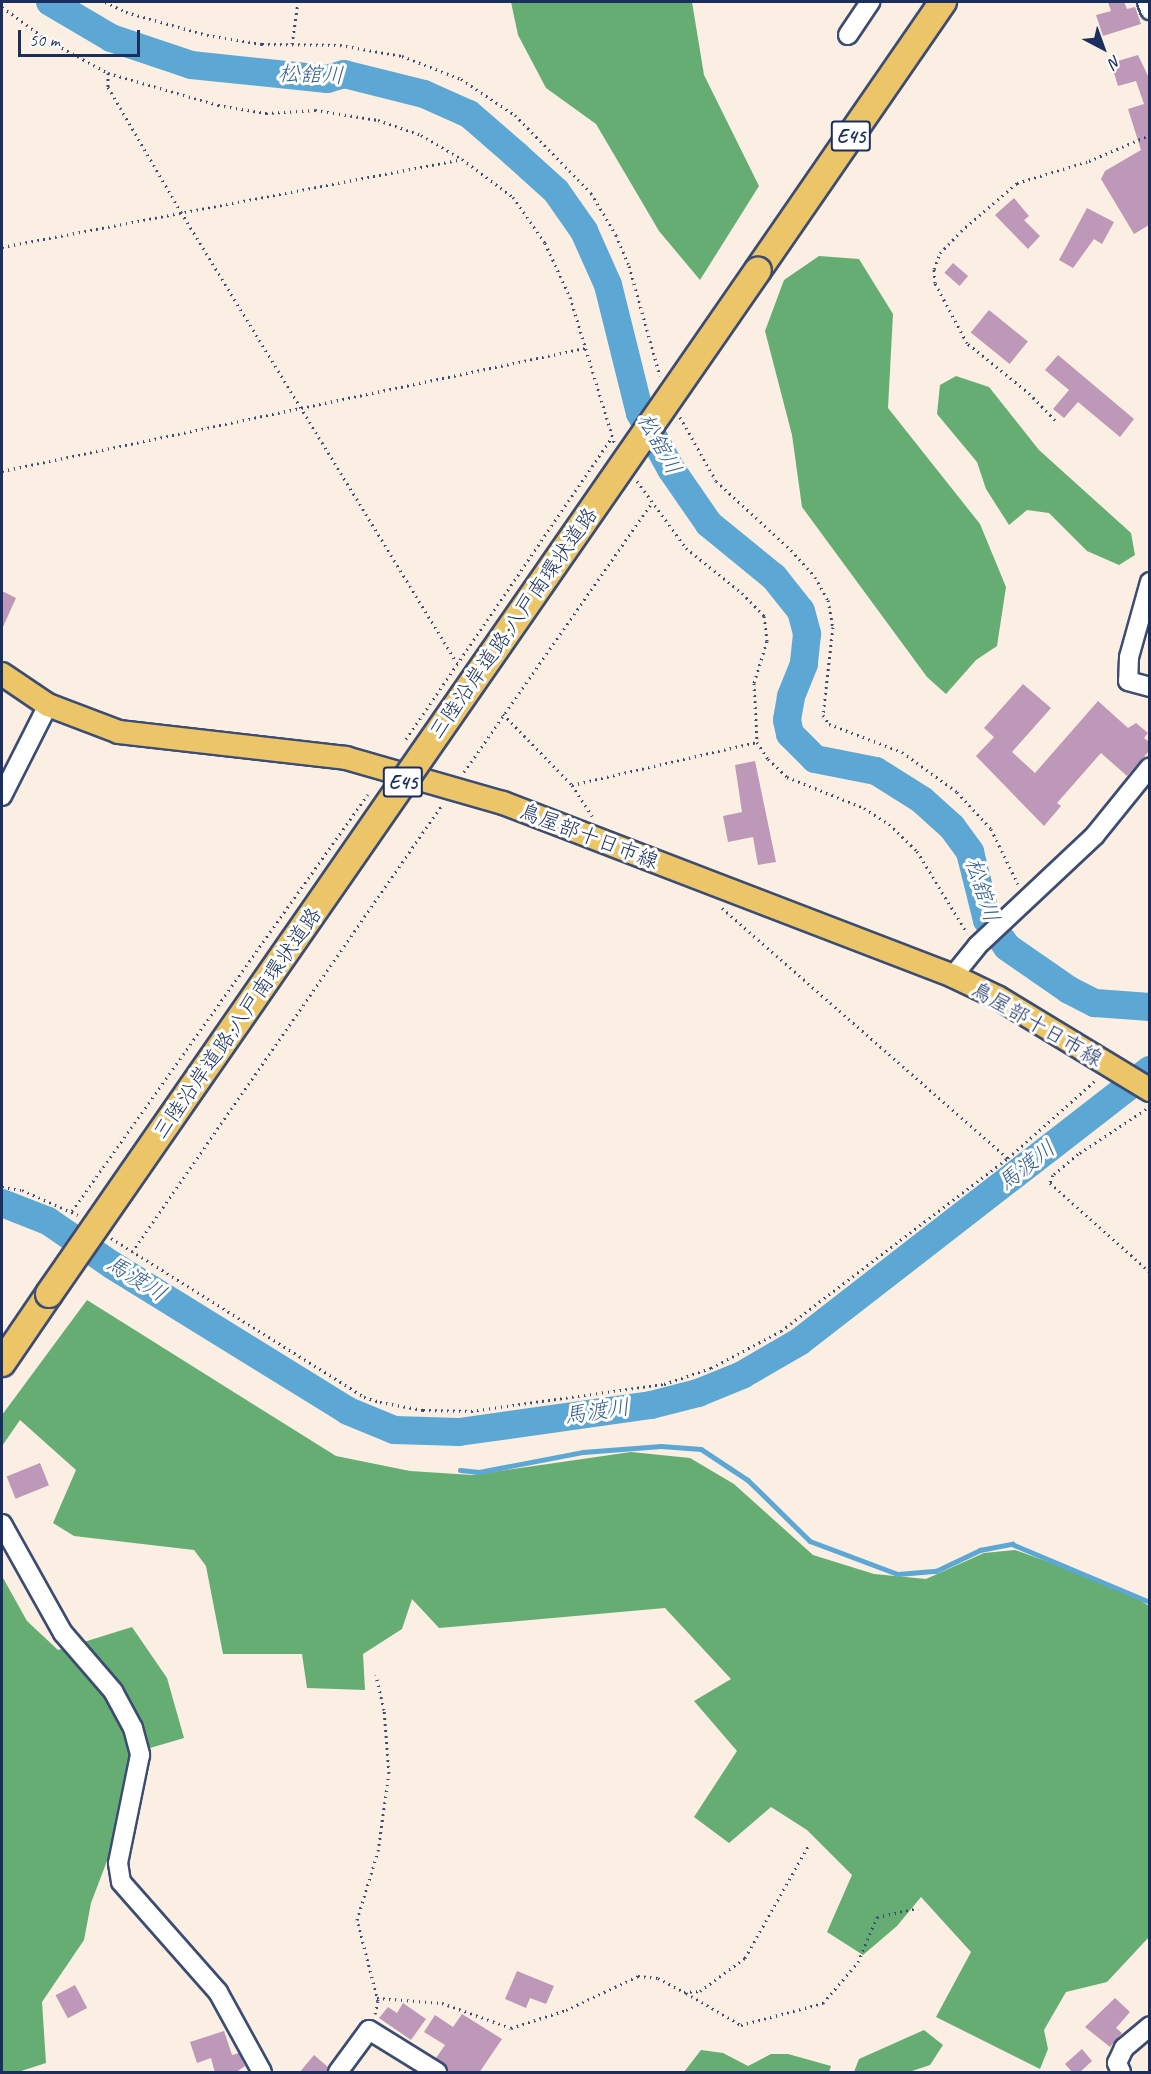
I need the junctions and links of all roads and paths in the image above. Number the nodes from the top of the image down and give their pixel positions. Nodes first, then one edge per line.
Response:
1 (105, 2) edge
2 (298, 2) edge
3 (870, 2) edge
4 (943, 2) edge
5 (1147, 2) edge
6 (2, 7) edge
7 (1149, 10) edge
8 (848, 35) dead end
9 (292, 44) junction
10 (108, 73) junction
11 (1149, 135) edge
12 (462, 159) junction
13 (181, 212) junction
14 (2, 247) edge
15 (585, 348) junction
16 (665, 386) dead end
17 (301, 407) junction
18 (679, 414) dead end
19 (1055, 420) dead end
20 (2, 471) edge
21 (1149, 582) edge
22 (457, 663) junction
23 (2, 675) edge
24 (1149, 687) edge
25 (48, 705) junction
26 (503, 714) junction
27 (757, 742) junction
28 (388, 766) junction
29 (1149, 767) edge
30 (572, 785) junction
31 (454, 786) junction
32 (370, 792) dead end
33 (2, 796) edge
34 (595, 838) junction
35 (715, 902) dead end
36 (1023, 905) junction
37 (979, 944) junction
38 (953, 976) junction
39 (1117, 1070) junction
40 (1149, 1090) edge
41 (1149, 1106) edge
42 (1008, 1158) junction
43 (2, 1187) edge
44 (72, 1211) junction
45 (81, 1217) dead end
46 (106, 1234) dead end
47 (132, 1252) junction
48 (1149, 1272) edge
49 (2, 1363) edge
50 (2, 1524) edge
51 (376, 1676) dead end
52 (808, 1846) dead end
53 (918, 1908) dead end
54 (684, 1992) junction
55 (377, 1998) junction
56 (1149, 2026) edge
57 (369, 2030) junction
58 (262, 2073) edge
59 (338, 2073) edge
60 (437, 2073) edge
61 (1121, 2073) edge

1 - 9 path
2 - 9 path
3 - 8 street
4 - 49 highway, 三陸沿岸道路;八戸南環状道路 / E45, bridge
5 - 7 street
6 - 10 path
9 - 16 path
10 - 12 path
10 - 13 path
11 - 19 path
12 - 13 path
12 - 15 path
13 - 14 path
13 - 17 path
15 - 17 path
15 - 22 path
17 - 20 path
17 - 22 path
18 - 36 path
21 - 24 street
22 - 28 path
23 - 25 main road, 鳥屋部十日市線
25 - 28 main road, 鳥屋部十日市線
25 - 33 street
26 - 27 path
26 - 30 path
26 - 31 path
27 - 30 path
27 - 37 path
28 - 31 main road, 鳥屋部十日市線
29 - 36 street
30 - 34 path
31 - 34 main road, 鳥屋部十日市線
31 - 47 path
32 - 44 path
34 - 38 main road, 鳥屋部十日市線
35 - 42 path
36 - 37 street
37 - 38 street
38 - 39 main road, 鳥屋部十日市線
39 - 40 main road, 鳥屋部十日市線
39 - 42 path
41 - 48 path
42 - 47 path
43 - 44 path
44 - 45 path
46 - 47 path
50 - 58 street
51 - 55 path
52 - 54 path
53 - 54 path
54 - 55 path
55 - 57 path
56 - 61 street
57 - 59 street
57 - 60 street

